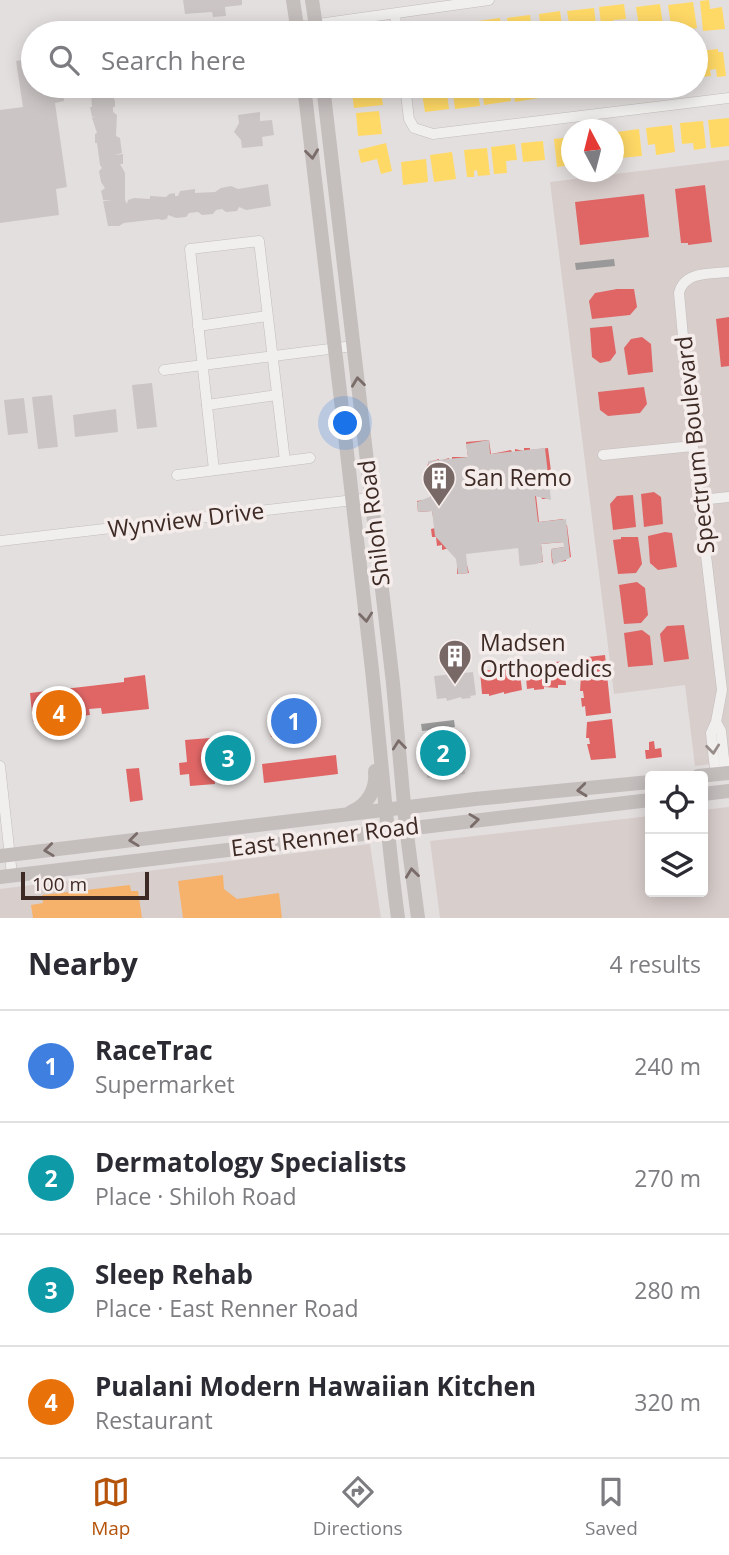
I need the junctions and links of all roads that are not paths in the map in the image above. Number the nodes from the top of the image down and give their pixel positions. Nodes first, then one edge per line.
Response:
1 (293, 0) edge
2 (312, 0) edge
3 (489, 0) edge
4 (395, 14) junction
5 (296, 21) edge
6 (315, 21) edge
7 (358, 21) edge
8 (396, 21) edge
9 (305, 98) edge
10 (324, 98) edge
11 (406, 98) edge
12 (729, 98) edge
13 (337, 207) junction
14 (318, 209) junction
15 (729, 272) edge
16 (267, 316) junction
17 (198, 326) junction
18 (353, 346) junction
19 (333, 348) junction
20 (272, 356) junction
21 (202, 365) junction
22 (164, 370) dead end
23 (276, 395) junction
24 (207, 405) junction
25 (693, 446) junction
26 (603, 455) dead end
27 (310, 458) dead end
28 (285, 461) junction
29 (214, 470) junction
30 (177, 475) dead end
31 (729, 497) edge
32 (371, 499) junction
33 (700, 500) junction
34 (353, 501) junction
35 (0, 541) edge
36 (389, 650) junction
37 (370, 653) junction
38 (375, 698) junction
39 (0, 766) edge
40 (725, 773) edge
41 (645, 783) edge
42 (726, 791) edge
43 (708, 793) edge
44 (645, 801) edge
45 (406, 807) junction
46 (386, 810) junction
47 (345, 815) junction
48 (238, 827) junction
49 (406, 827) junction
50 (387, 830) junction
51 (180, 834) junction
52 (225, 849) junction
53 (5, 855) edge
54 (161, 857) junction
55 (6, 876) edge
56 (398, 918) edge
57 (418, 918) edge

1 - 5 main road
2 - 6 main road
3 - 4 street
4 - 7 street
4 - 8 street
9 -> 14 main road, Shiloh Road
10 - 13 main road, Shiloh Road
11 - 12 street
13 - 14 main road
13 - 18 main road, Shiloh Road
14 - 19 main road, Shiloh Road
15 - 25 street, Spectrum Boulevard
16 - 17 street
16 - 17 street
16 - 20 street
17 - 21 street
18 - 19 street
32 -> 18 main road, Shiloh Road
19 - 20 street
19 - 34 main road, Shiloh Road
20 - 21 street
20 - 23 street
21 - 22 street
21 - 24 street
23 - 24 street
23 - 28 street
24 - 29 street
25 - 26 street
25 - 33 street, Spectrum Boulevard
27 - 28 street
28 - 29 street
29 - 30 street
31 - 33 street
32 - 34 street, Wynview Drive
32 - 36 main road, Shiloh Road
33 - 40 street, Spectrum Boulevard
34 - 35 street, Wynview Drive
34 -> 37 main road, Shiloh Road
36 - 37 main road
45 -> 36 main road, Shiloh Road
37 - 38 main road, Shiloh Road
38 - 46 main road, Shiloh Road
38 - 47 main road
39 - 53 street
40 - 42 main road
41 -> 45 main road, East Renner Road
42 - 43 main road
49 -> 44 main road, East Renner Road
45 - 46 main road, East Renner Road
45 - 49 main road, Shiloh Road
46 - 47 main road, East Renner Road
46 - 50 main road, Shiloh Road
47 - 48 main road, East Renner Road
48 - 51 main road, East Renner Road
48 - 52 main road
49 - 50 main road, East Renner Road
57 -> 49 main road, Shiloh Road
50 - 52 main road, East Renner Road
50 - 56 main road, Shiloh Road
51 -> 53 main road, East Renner Road
51 - 54 main road
52 - 54 main road, East Renner Road
53 - 55 street
54 - 55 main road, East Renner Road

